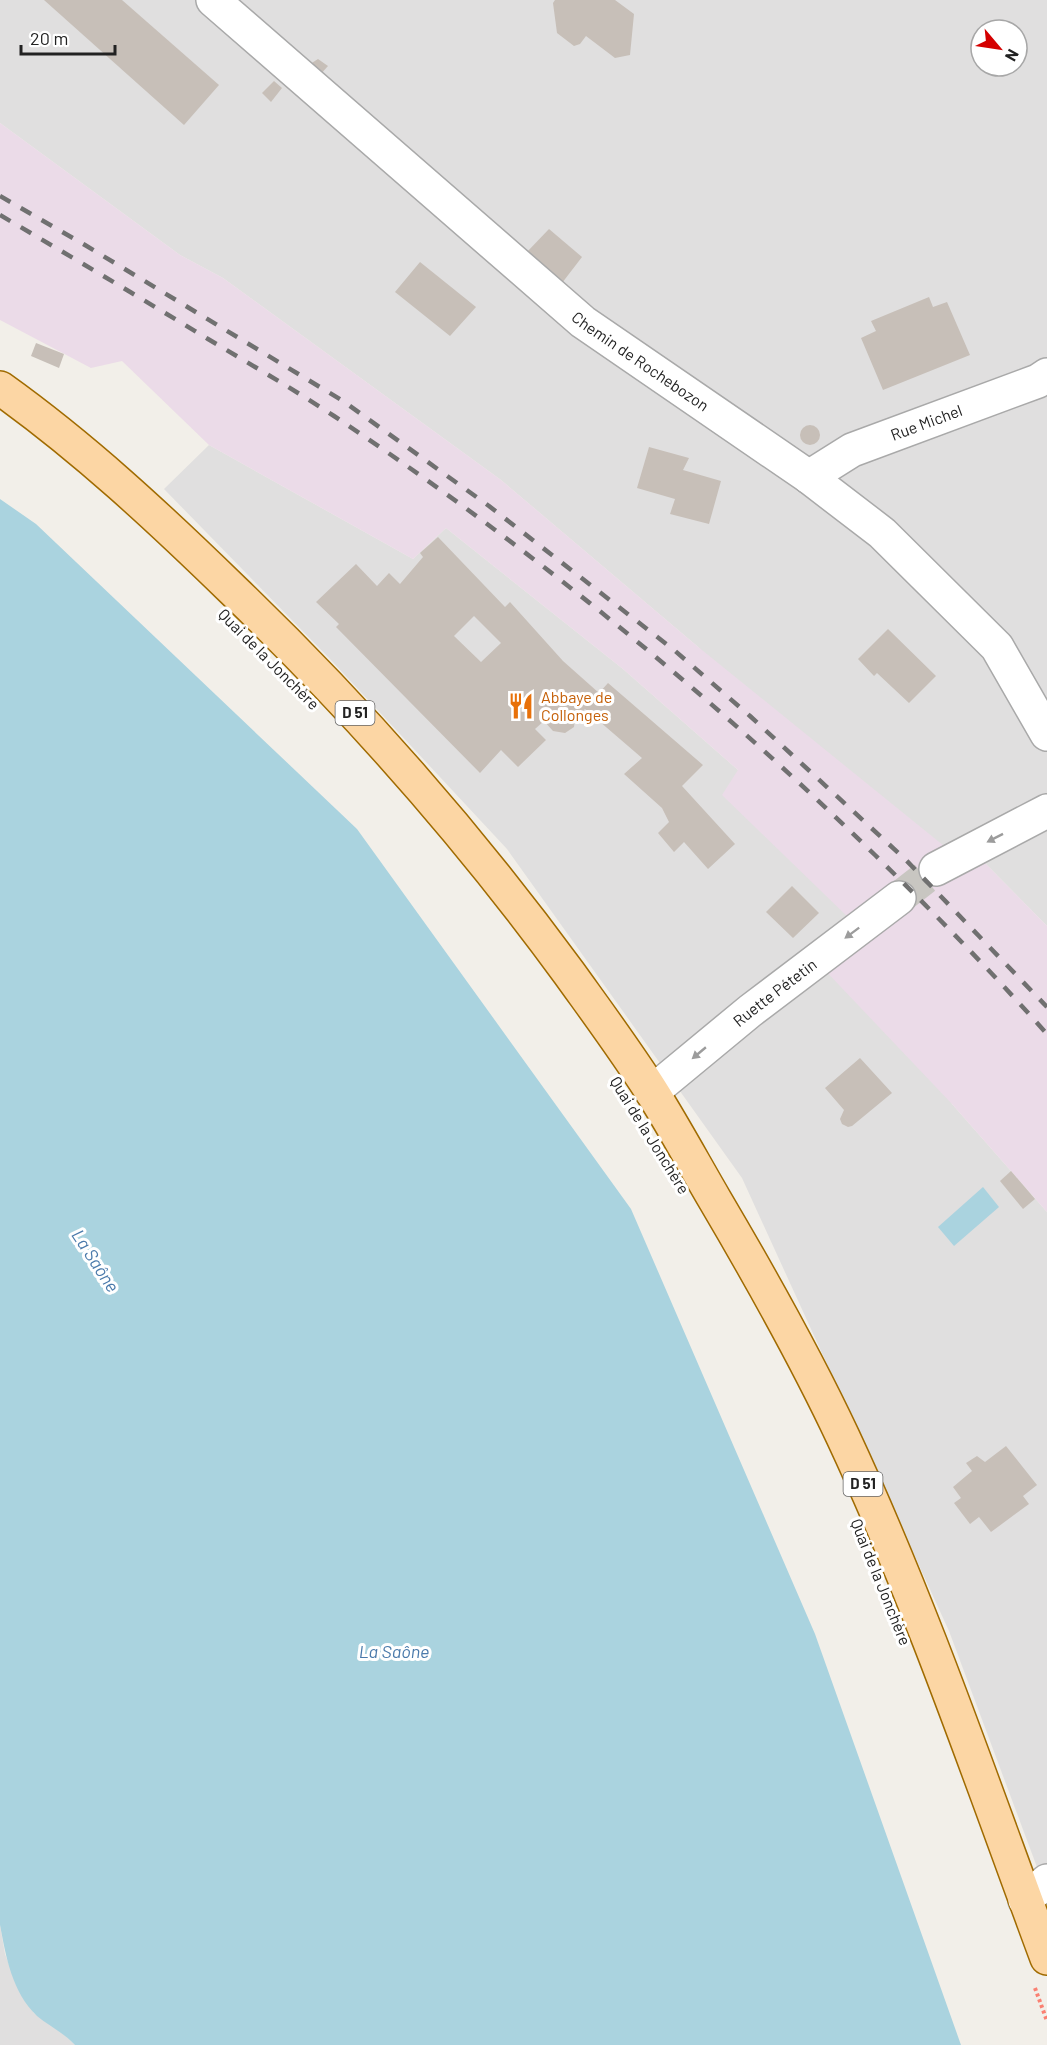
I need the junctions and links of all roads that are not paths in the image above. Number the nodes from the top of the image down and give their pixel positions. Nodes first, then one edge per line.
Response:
1 (213, 0) edge
2 (1047, 375) edge
3 (0, 388) edge
4 (809, 477) junction
5 (1047, 734) edge
6 (1047, 812) edge
7 (936, 869) tunnel mouth
8 (899, 898) tunnel mouth
9 (652, 1092) junction
10 (1036, 1891) edge
11 (1039, 1968) edge

1 - 4 street, Chemin de Rochebozon
2 - 4 street, Rue Michel
3 - 9 main road, Quai de la Jonchère / D 51
4 - 5 street, Chemin de Rochebozon
6 -> 7 street
8 -> 9 street, Ruette Pétetin
9 - 10 main road, Quai de la Jonchère / D 51
10 - 11 main road, Quai de la Jonchère / D 51

